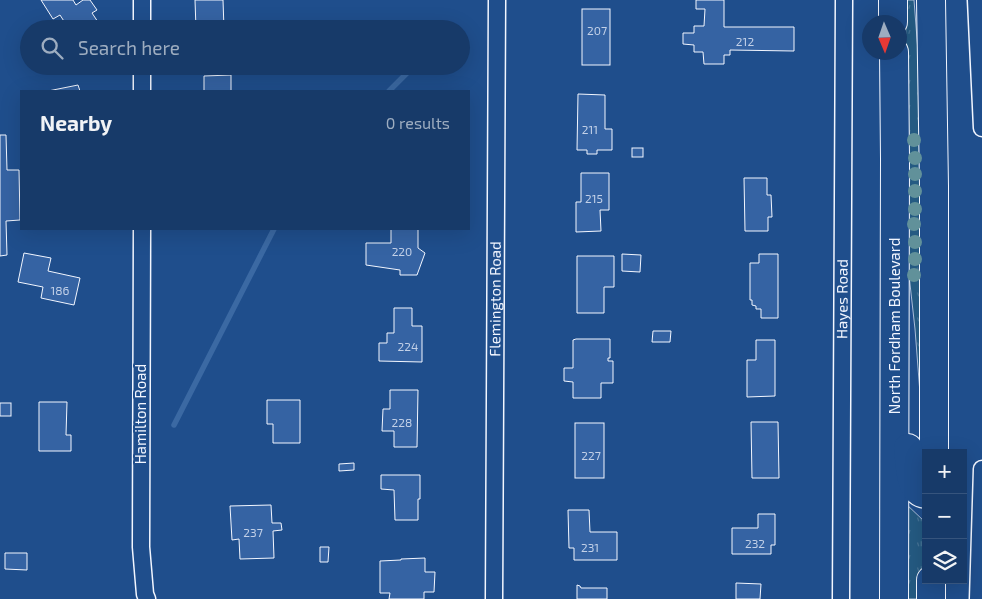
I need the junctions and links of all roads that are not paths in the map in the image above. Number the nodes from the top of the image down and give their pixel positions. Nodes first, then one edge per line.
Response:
1 (142, 0) edge
2 (497, 0) edge
3 (844, 0) edge
4 (893, 0) edge
5 (931, 0) edge
6 (976, 0) edge
7 (893, 15) edge
8 (142, 20) edge
9 (894, 60) edge
10 (142, 75) edge
11 (142, 90) edge
12 (982, 128) edge
13 (142, 230) edge
14 (895, 409) junction
15 (934, 449) edge
16 (982, 468) edge
17 (922, 494) edge
18 (931, 584) edge
19 (147, 599) edge
20 (494, 599) edge
21 (841, 599) edge
22 (894, 599) edge
23 (930, 599) edge
24 (978, 599) edge

1 - 8 street
2 - 20 street, Flemington Road
3 - 21 street, Hayes Road
4 - 7 highway
5 - 15 highway
6 - 12 street
9 - 14 highway, North Fordham Boulevard
10 - 11 street
13 - 19 street, Hamilton Road
14 - 17 highway
14 - 22 highway, North Fordham Boulevard
16 - 24 street
18 - 23 highway

